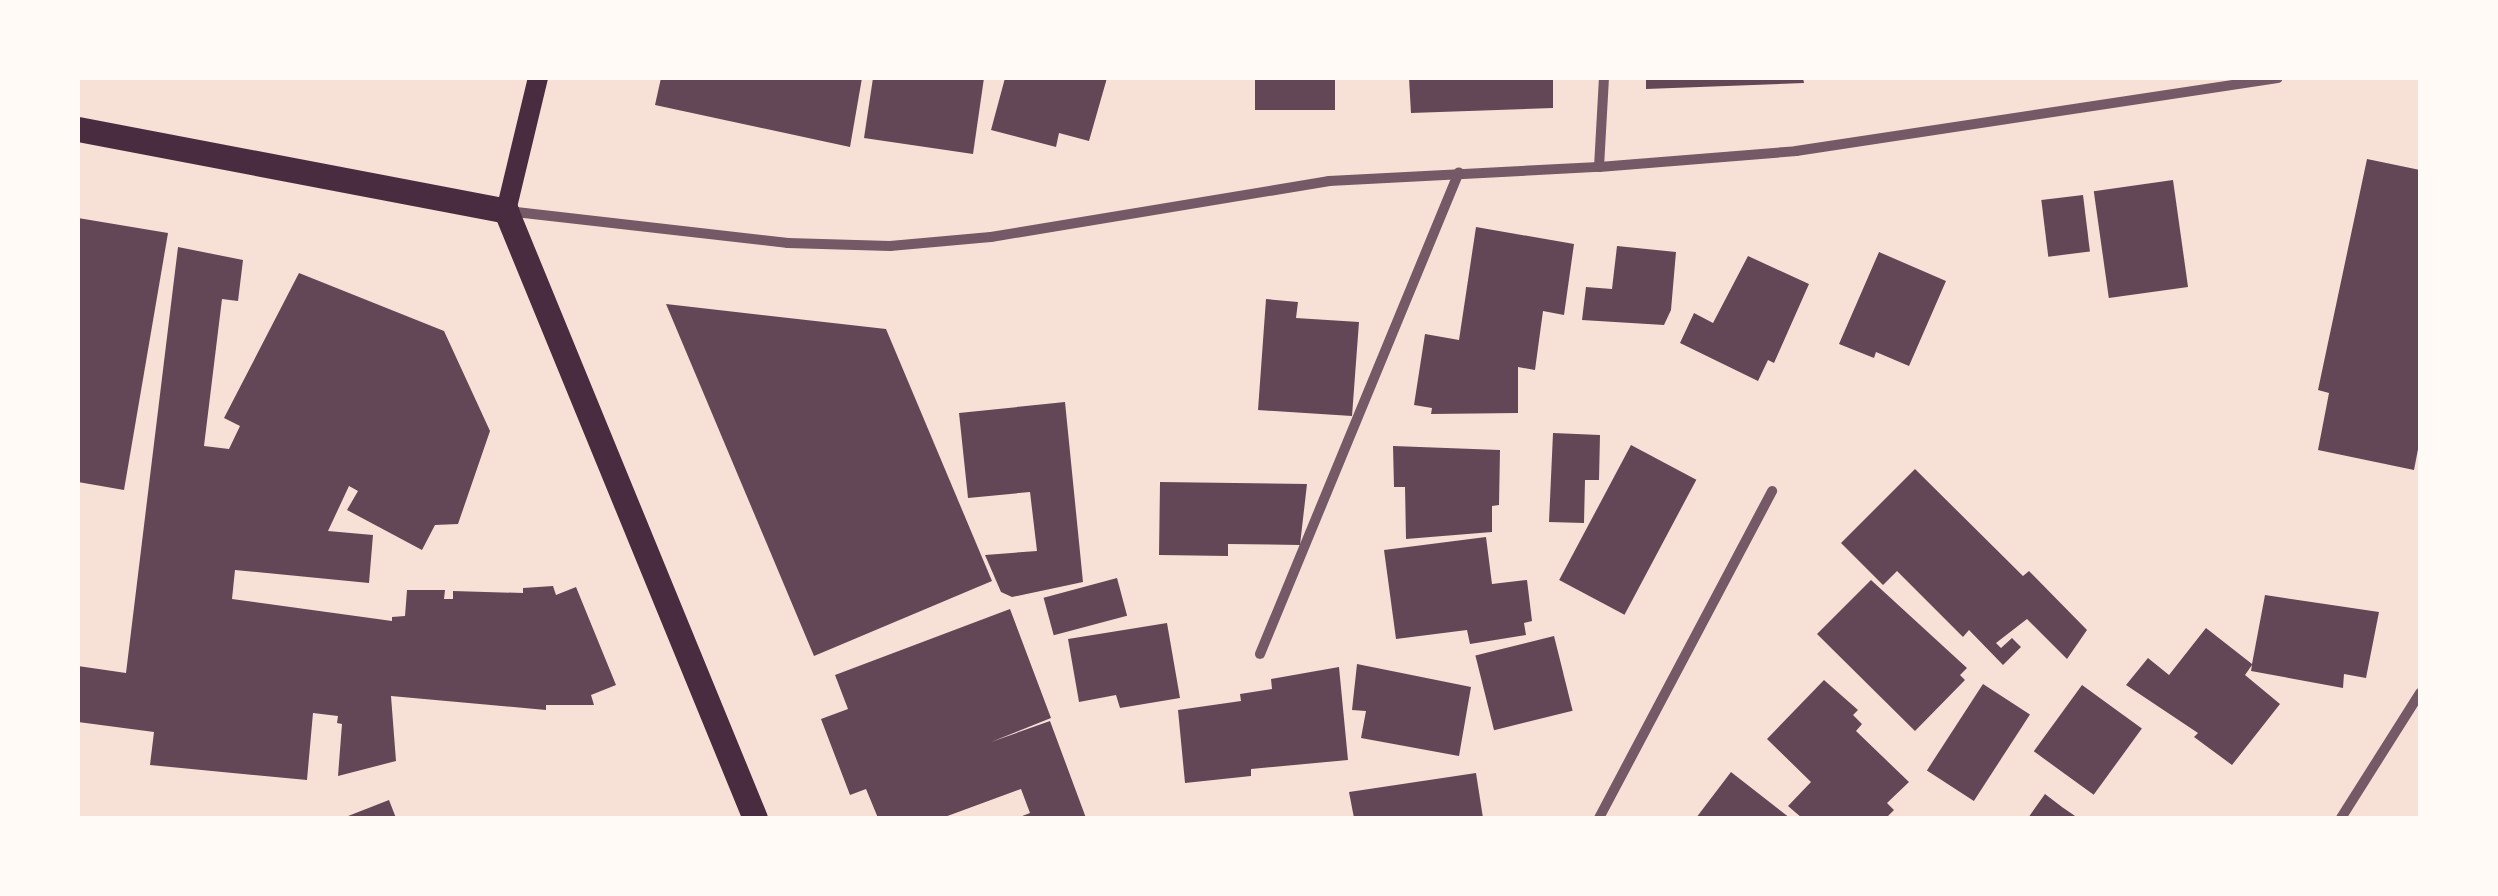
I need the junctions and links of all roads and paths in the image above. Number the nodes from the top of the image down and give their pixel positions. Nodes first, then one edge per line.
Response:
1 (538, 78) edge
2 (1604, 78) edge
3 (2278, 78) edge
4 (78, 129) edge
5 (1599, 168) junction
6 (1459, 172) junction
7 (506, 211) junction
8 (1772, 490) dead end
9 (1260, 654) dead end
10 (2420, 693) edge
11 (754, 818) edge
12 (1599, 818) edge
13 (2341, 818) edge

1 - 7 main road
2 - 5 street
3 - 5 street
4 - 7 main road
5 - 6 street
6 - 7 street
6 - 9 street
7 - 11 main road
8 - 12 street
10 - 13 street

